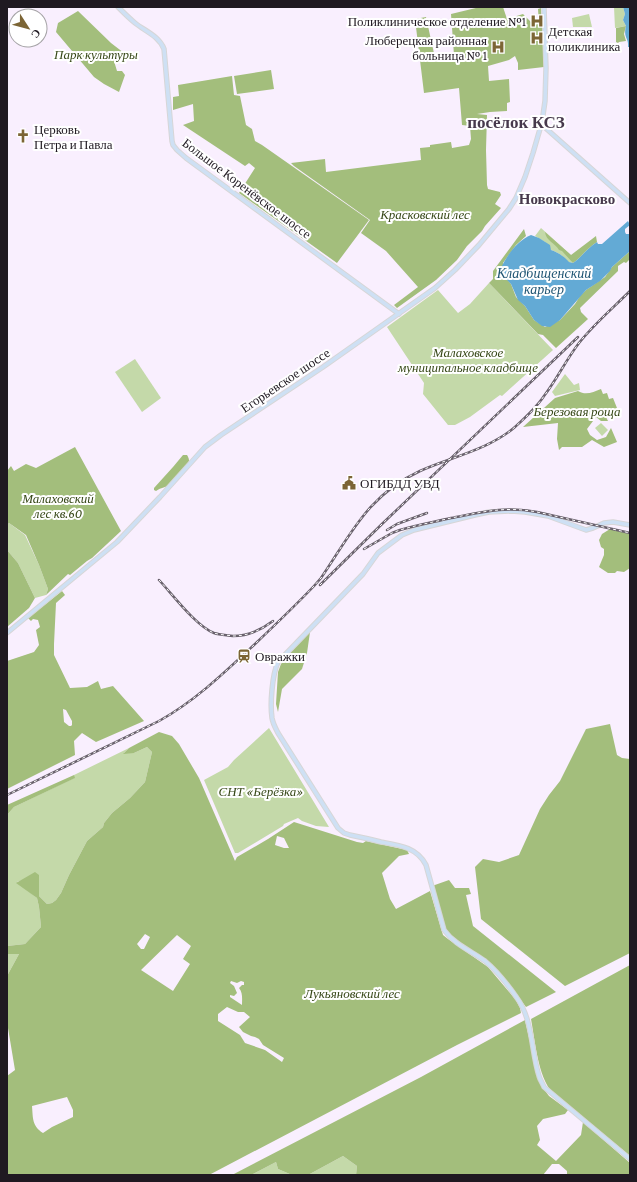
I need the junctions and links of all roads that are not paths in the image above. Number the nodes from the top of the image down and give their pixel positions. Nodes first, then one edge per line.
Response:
1 (118, 7) edge
2 (544, 7) edge
3 (541, 124) junction
4 (630, 203) edge
5 (399, 314) junction
6 (630, 525) edge
7 (7, 633) edge
8 (630, 1159) edge

1 - 5 main road, Большое Коренёвское шоссе
2 - 3 main road, Егорьевское шоссе
3 - 4 main road
3 - 5 main road, Егорьевское шоссе
5 - 7 main road, Егорьевское шоссе
6 - 8 main road

